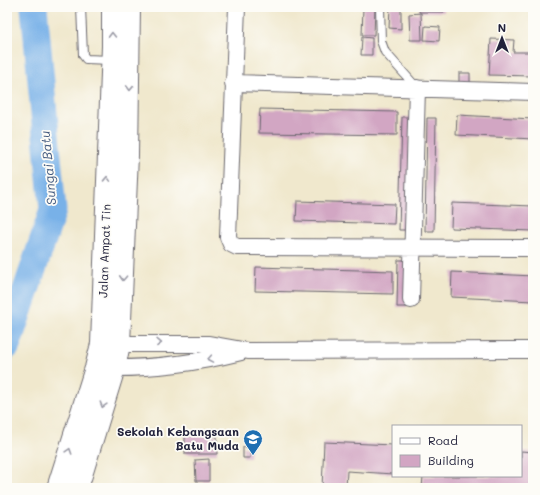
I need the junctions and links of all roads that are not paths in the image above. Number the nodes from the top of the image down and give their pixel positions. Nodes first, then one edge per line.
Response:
1 (81, 7) edge
2 (112, 7) edge
3 (130, 7) edge
4 (237, 7) edge
5 (380, 7) edge
6 (112, 60) junction
7 (233, 83) junction
8 (417, 88) junction
9 (533, 92) edge
10 (413, 246) junction
11 (533, 248) edge
12 (411, 300) dead end
13 (111, 344) junction
14 (533, 350) edge
15 (248, 351) junction
16 (105, 368) junction
17 (57, 488) edge
18 (78, 488) edge

1 - 6 lane
6 -> 2 street, Jalan Ampat Tin
3 -> 13 street, Jalan Ampat Tin
4 - 7 street
5 - 8 lane
13 -> 6 street, Jalan Ampat Tin
7 - 8 street
7 - 10 street
8 - 9 street
8 - 10 street
10 - 11 street
10 - 12 street
13 -> 15 street
13 - 16 street, Jalan Ampat Tin
14 - 15 street
15 -> 16 street
17 -> 16 street, Jalan Ampat Tin
16 -> 18 street, Jalan Ampat Tin

